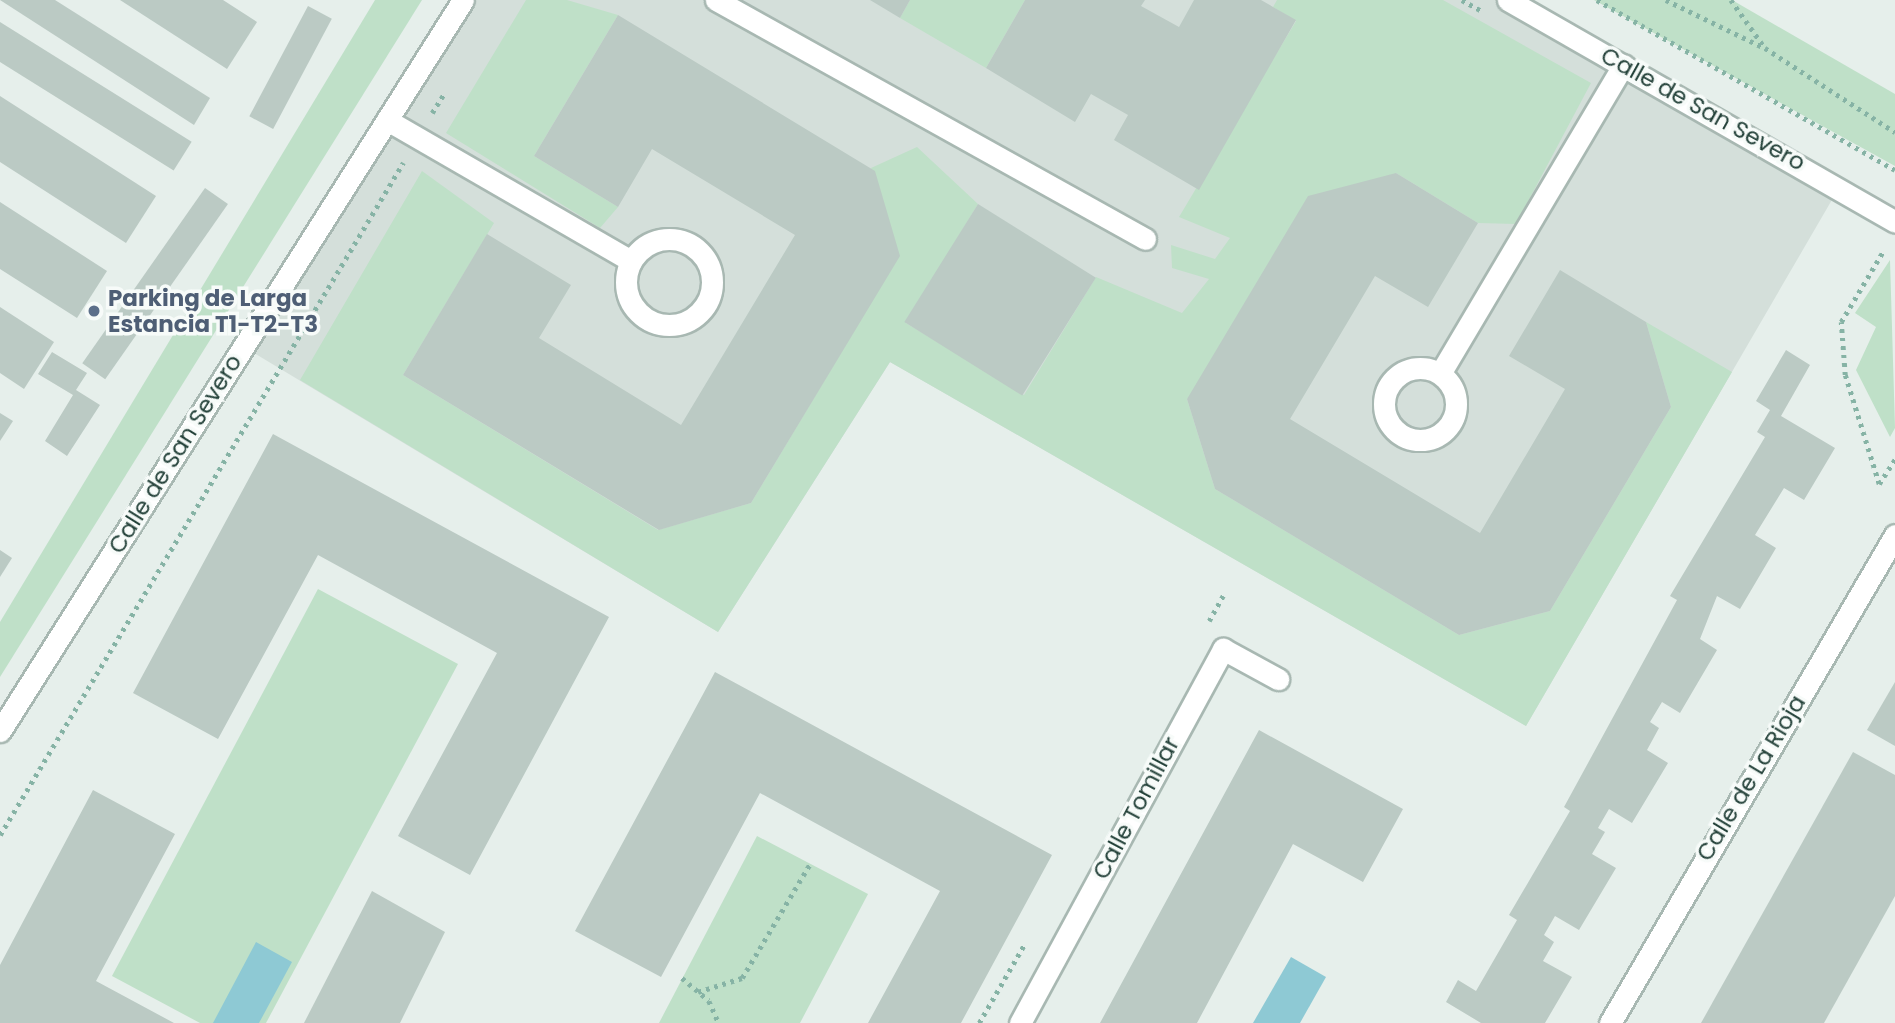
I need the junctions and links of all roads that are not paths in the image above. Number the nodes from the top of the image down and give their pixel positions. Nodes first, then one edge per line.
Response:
1 (463, 0) edge
2 (716, 0) edge
3 (1508, 0) edge
4 (1623, 65) junction
5 (387, 120) junction
6 (1895, 222) edge
7 (1144, 239) dead end
8 (631, 261) junction
9 (1441, 372) dead end
10 (1895, 535) edge
11 (1278, 679) dead end
12 (0, 731) edge
13 (1020, 1023) edge
14 (1610, 1023) edge

1 - 5 street, Calle de San Severo
2 - 7 street
3 - 4 street, Calle de San Severo
4 - 6 street, Calle de San Severo
4 - 9 street
5 - 8 street
5 - 12 street, Calle de San Severo
8 - 8 street
10 - 14 street, Calle de La Rioja
11 - 13 street, Calle Tomillar

